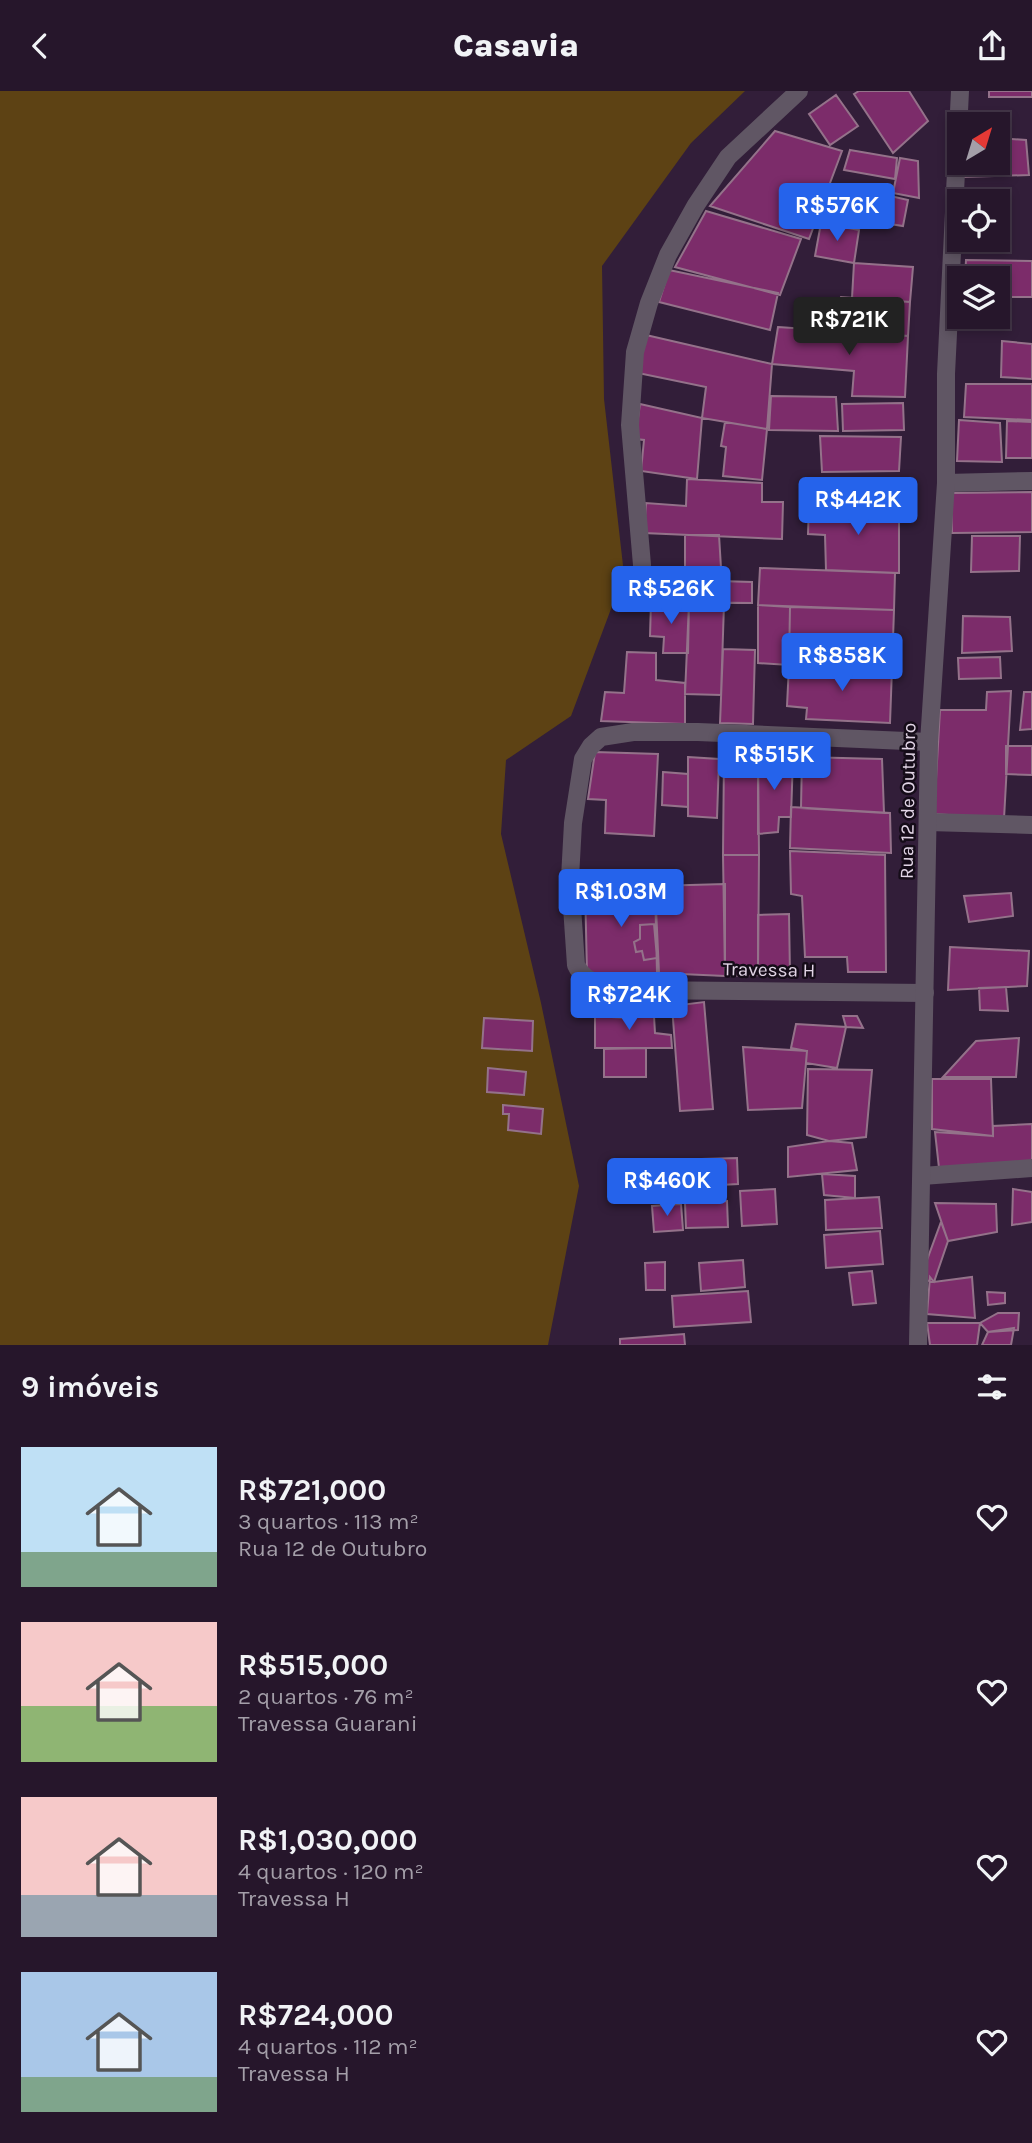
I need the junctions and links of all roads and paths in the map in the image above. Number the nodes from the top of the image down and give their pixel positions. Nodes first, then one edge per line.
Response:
1 (799, 91) edge
2 (960, 91) edge
3 (1032, 481) edge
4 (946, 482) junction
5 (642, 565) dead end
6 (929, 741) junction
7 (928, 822) junction
8 (1032, 825) edge
9 (925, 993) junction
10 (1032, 1168) edge
11 (922, 1176) junction
12 (918, 1345) edge

1 - 5 street
2 - 4 street, Rua 12 de Outubro
3 - 4 street
4 - 6 street, Rua 12 de Outubro
6 - 7 street, Rua 12 de Outubro
6 - 9 street, Travessa H
7 - 8 street
7 - 9 street, Rua 12 de Outubro
9 - 11 street, Rua 12 de Outubro
10 - 11 street
11 - 12 street, Rua 12 de Outubro

